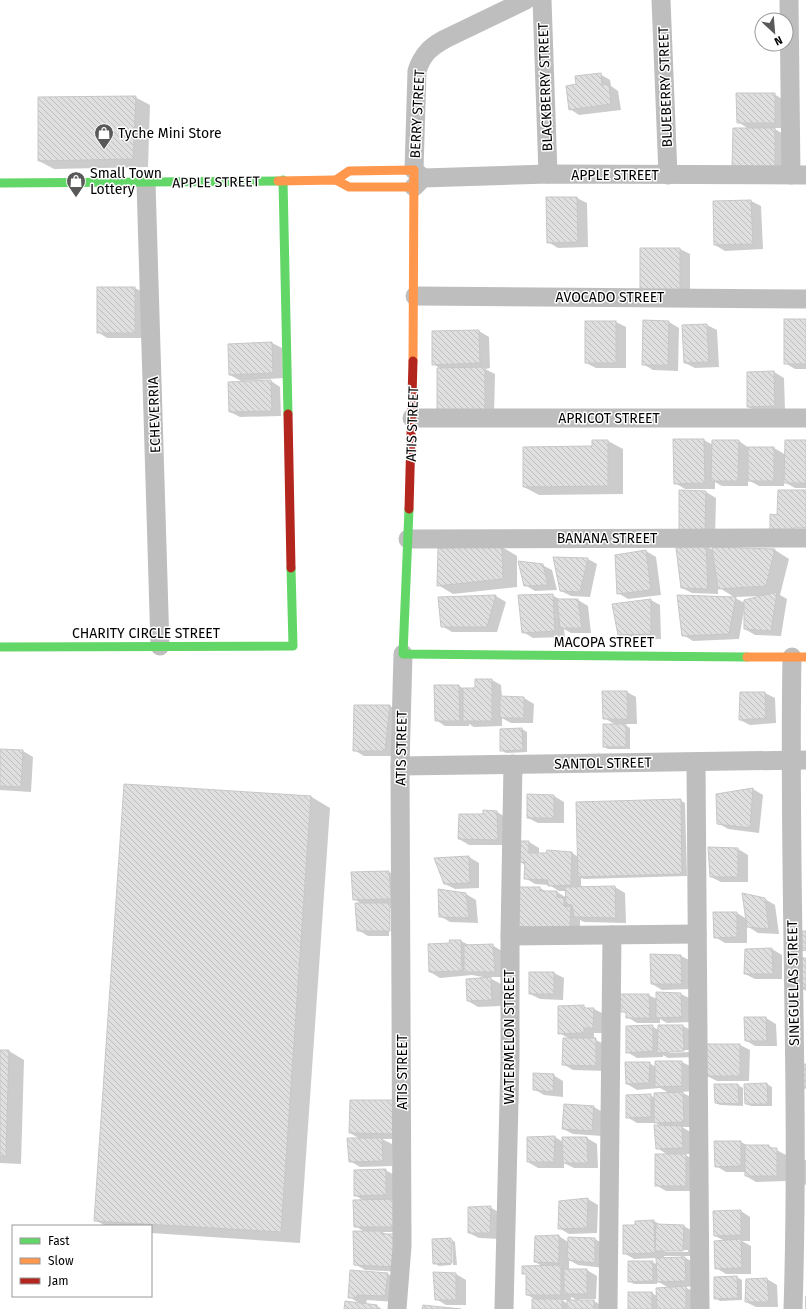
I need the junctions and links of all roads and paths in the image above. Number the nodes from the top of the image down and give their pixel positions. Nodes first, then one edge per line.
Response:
1 (526, 0) edge
2 (542, 0) edge
3 (661, 0) edge
4 (789, 0) edge
5 (548, 174) junction
6 (668, 175) junction
7 (799, 175) edge
8 (417, 178) junction
9 (283, 180) junction
10 (336, 180) junction
11 (0, 183) edge
12 (146, 183) junction
13 (415, 296) junction
14 (806, 299) edge
15 (412, 418) junction
16 (806, 418) edge
17 (806, 538) edge
18 (408, 539) junction
19 (160, 646) junction
20 (0, 647) edge
21 (403, 654) junction
22 (799, 657) edge
23 (798, 760) edge
24 (696, 762) junction
25 (513, 764) junction
26 (400, 766) junction
27 (697, 934) junction
28 (612, 935) junction
29 (510, 936) junction
30 (801, 1225) edge
31 (397, 1309) edge
32 (504, 1309) edge
33 (608, 1309) edge
34 (700, 1309) edge
35 (793, 1309) edge

1 - 8 street, BERRY STREET
2 - 5 street, BLACKBERRY STREET
3 - 6 street, BLUEBERRY STREET
4 - 7 street
5 - 6 street, APPLE STREET
5 - 8 street, APPLE STREET
6 - 7 street, APPLE STREET
8 - 10 street, APPLE STREET
8 - 10 street, APPLE STREET
8 - 13 street, ATIS STREET
9 - 10 street, APPLE STREET
9 - 12 street, APPLE STREET
9 - 19 street, CHARITY CIRCLE STREET
11 - 12 street, APPLE STREET
12 - 19 street, ECHEVERRIA
13 - 14 street, AVOCADO STREET
13 - 15 street, ATIS STREET
15 - 16 street, APRICOT STREET
15 - 18 street, ATIS STREET
17 - 18 street, BANANA STREET
18 - 21 street, ATIS STREET
19 - 20 street, CHARITY CIRCLE STREET
21 - 22 street, MACOPA STREET
21 - 26 street, ATIS STREET
22 - 23 street, SINEGUELAS STREET
23 - 24 street, SANTOL STREET
23 - 30 street, SINEGUELAS STREET
24 - 25 street, SANTOL STREET
24 - 27 street
25 - 26 street, SANTOL STREET
25 - 29 street, WATERMELON STREET
26 - 31 street, ATIS STREET
27 - 28 street
27 - 34 street
28 - 29 street
28 - 33 street
29 - 32 street, WATERMELON STREET
30 - 35 street, SINEGUELAS STREET

